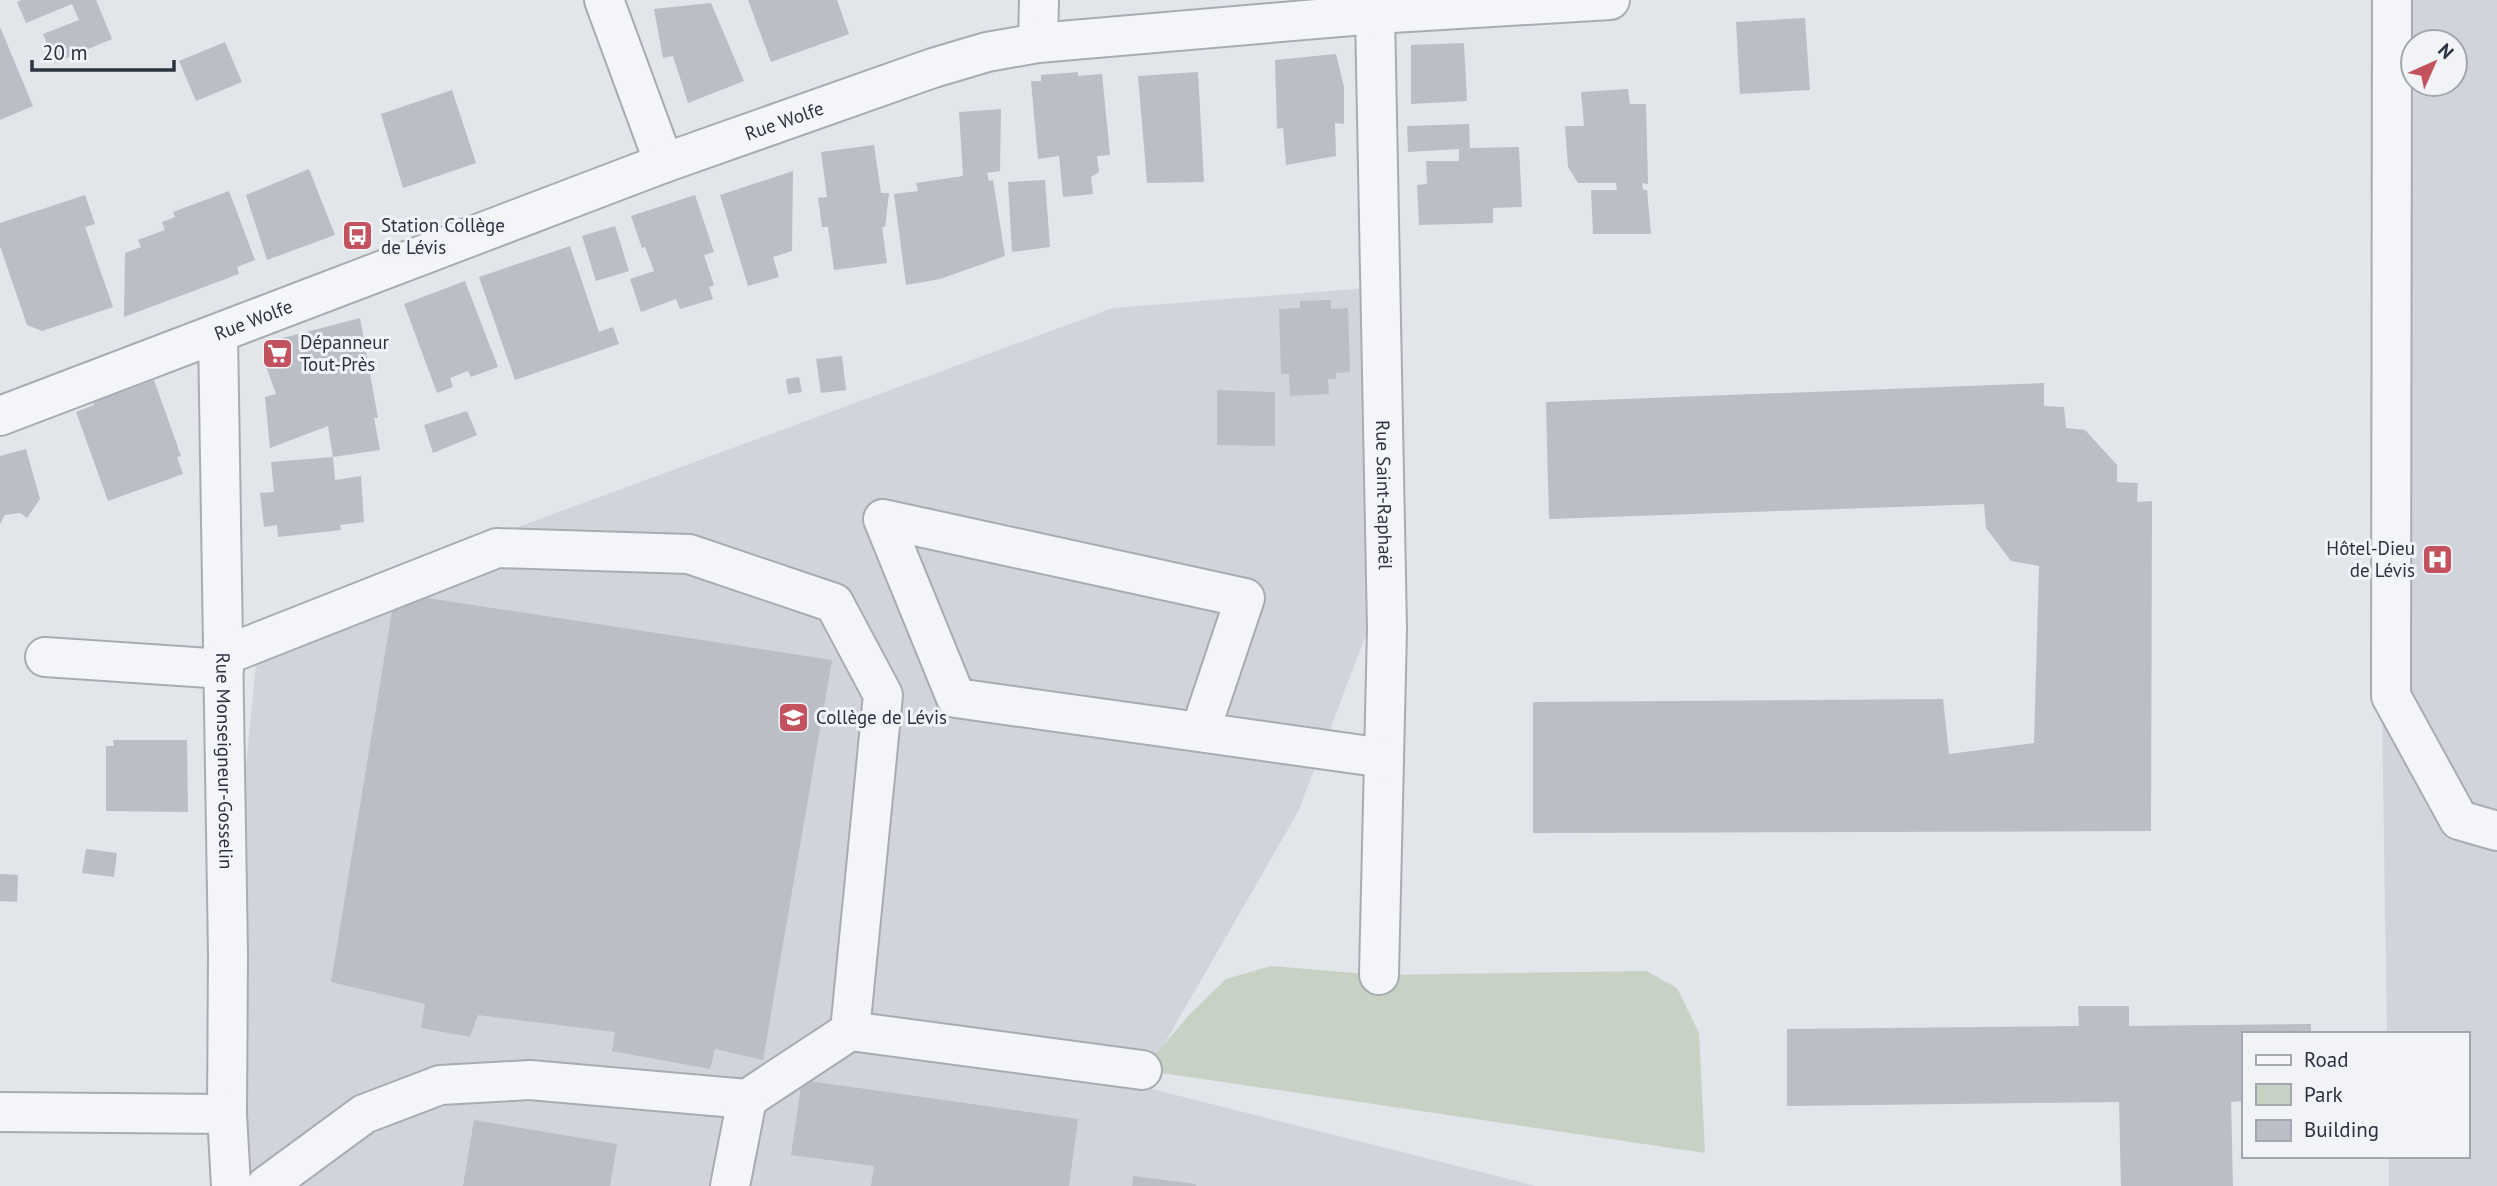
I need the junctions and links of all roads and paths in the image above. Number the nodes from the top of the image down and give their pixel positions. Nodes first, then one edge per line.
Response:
1 (604, 0) edge
2 (1039, 0) edge
3 (1610, 0) edge
4 (2392, 0) edge
5 (1375, 14) junction
6 (1038, 43) junction
7 (664, 163) junction
8 (218, 334) junction
9 (0, 416) edge
10 (45, 657) dead end
11 (223, 663) junction
12 (1200, 732) junction
13 (1384, 758) junction
14 (2497, 831) edge
15 (1379, 975) dead end
16 (850, 1031) junction
17 (1142, 1070) dead end
18 (747, 1099) junction
19 (0, 1112) edge
20 (227, 1114) junction
21 (231, 1186) edge
22 (266, 1186) edge
23 (730, 1186) edge

1 - 7 street
2 - 6 street
3 - 5 street, Rue Wolfe
4 - 14 street
5 - 6 street, Rue Wolfe
5 - 13 street, Rue Saint-Raphaël
6 - 7 street, Rue Wolfe
7 - 8 street, Rue Wolfe
8 - 9 street, Rue Wolfe
8 - 11 street, Rue Monseigneur-Gosselin
10 - 11 street
11 - 16 street
11 - 20 street, Rue Monseigneur-Gosselin
12 - 12 street
12 - 13 street
13 - 15 street, Rue Saint-Raphaël
16 - 17 street
16 - 18 street
18 - 22 street
18 - 23 street
19 - 20 street
20 - 21 street, Rue Monseigneur-Gosselin

